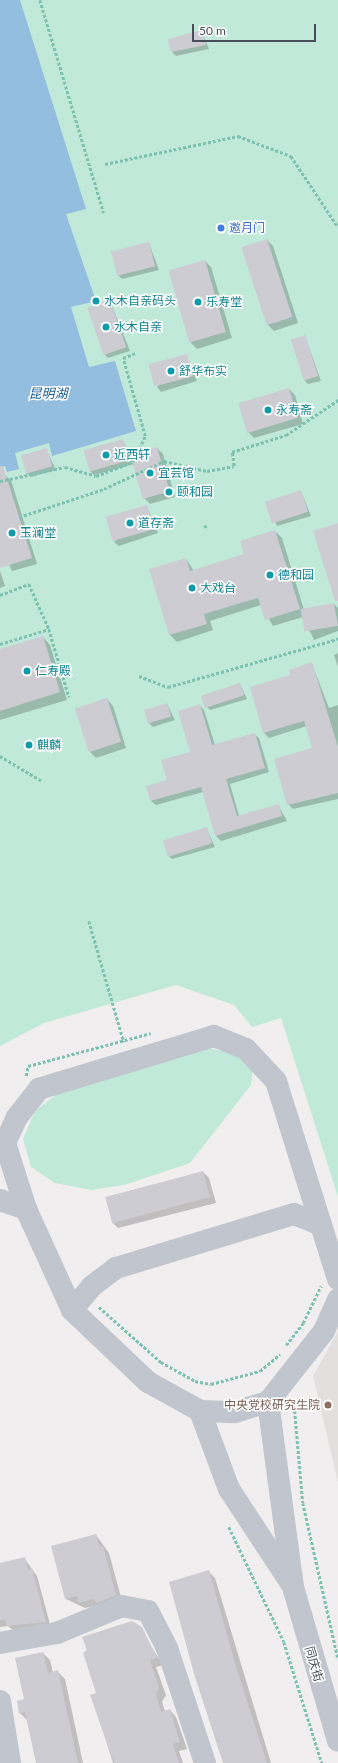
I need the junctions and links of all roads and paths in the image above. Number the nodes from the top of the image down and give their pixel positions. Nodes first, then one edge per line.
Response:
1 (40, 0) edge
2 (105, 164) dead end
3 (104, 213) dead end
4 (338, 227) edge
5 (136, 354) dead end
6 (338, 400) edge
7 (0, 481) edge
8 (19, 517) dead end
9 (205, 525) dead end
10 (207, 530) dead end
11 (0, 595) edge
12 (49, 629) junction
13 (338, 639) edge
14 (0, 644) edge
15 (139, 676) dead end
16 (68, 696) dead end
17 (0, 756) edge
18 (42, 781) dead end
19 (89, 921) dead end
20 (130, 1061) junction
21 (2, 1144) edge
22 (0, 1200) edge
23 (26, 1208) junction
24 (320, 1225) junction
25 (331, 1279) edge
26 (338, 1299) edge
27 (79, 1302) junction
28 (260, 1371) junction
29 (274, 1395) junction
30 (200, 1411) junction
31 (228, 1524) dead end
32 (293, 1587) junction
33 (0, 1643) edge
34 (338, 1658) edge
35 (0, 1701) edge
36 (338, 1742) edge
37 (10, 1763) edge
38 (205, 1763) edge
39 (322, 1763) edge

1 - 3 path
2 - 4 path
5 - 7 path
6 - 8 path
9 - 10 path
11 - 12 path
12 - 14 path
12 - 16 path
13 - 15 path
17 - 18 path
19 - 20 path
20 - 21 street
20 - 24 street
21 - 23 street
22 - 23 street
23 - 27 street
24 - 25 street
24 - 27 street
25 - 28 path
26 - 29 street
27 - 28 path
27 - 30 street
28 - 29 path
29 - 30 street
29 - 32 street
29 - 34 path
30 - 32 street
31 - 39 path
32 - 36 street, 同庆街
33 - 38 street
35 - 37 street

